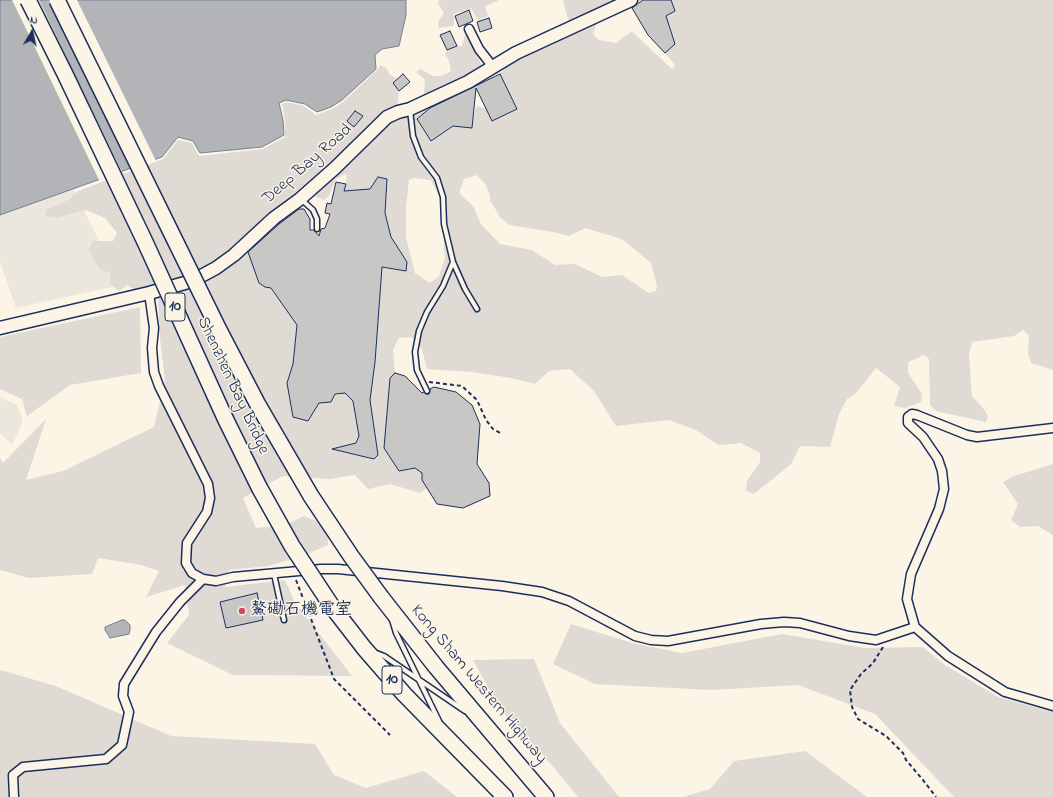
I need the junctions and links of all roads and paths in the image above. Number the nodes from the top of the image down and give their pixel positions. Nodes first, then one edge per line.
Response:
1 (28, 0) edge
2 (57, 0) edge
3 (631, 0) edge
4 (469, 29) dead end
5 (493, 67) junction
6 (410, 109) junction
7 (300, 199) junction
8 (317, 229) dead end
9 (453, 262) junction
10 (149, 292) junction
11 (477, 309) dead end
12 (0, 328) edge
13 (422, 381) junction
14 (427, 391) dead end
15 (1053, 428) edge
16 (502, 434) dead end
17 (293, 572) junction
18 (274, 574) junction
19 (203, 578) junction
20 (383, 600) junction
21 (284, 620) dead end
22 (915, 626) junction
23 (896, 633) junction
24 (364, 648) junction
25 (420, 680) junction
26 (1053, 706) edge
27 (481, 721) junction
28 (390, 735) dead end
29 (452, 743) junction
30 (14, 797) edge
31 (505, 797) edge
32 (546, 797) edge
33 (936, 797) edge

1 - 24 highway, Shenzhen Bay Bridge / 10, bridge
2 - 20 highway, Shenzhen Bay Bridge / 10, bridge
3 - 5 street, Deep Bay Road
4 - 5 street
5 - 6 street, Deep Bay Road
6 - 7 street, Deep Bay Road
6 - 9 lane
7 - 8 lane
7 - 10 street, Deep Bay Road
9 - 11 lane
9 - 13 lane
10 - 12 street, Deep Bay Road
10 - 19 street
13 - 14 lane
13 - 16 path
15 - 22 street
17 - 18 street
17 - 23 street
17 - 28 path
18 - 19 street
18 - 21 lane
19 - 30 street
20 - 25 lane
20 - 27 highway, Kong Sham Western Highway / 10
22 - 23 street
22 - 26 street
23 - 33 path
24 - 25 lane
24 - 29 highway, 10
25 - 27 lane
25 - 29 lane
27 - 32 highway, Kong Sham Western Highway / 10
29 - 31 highway, 10

